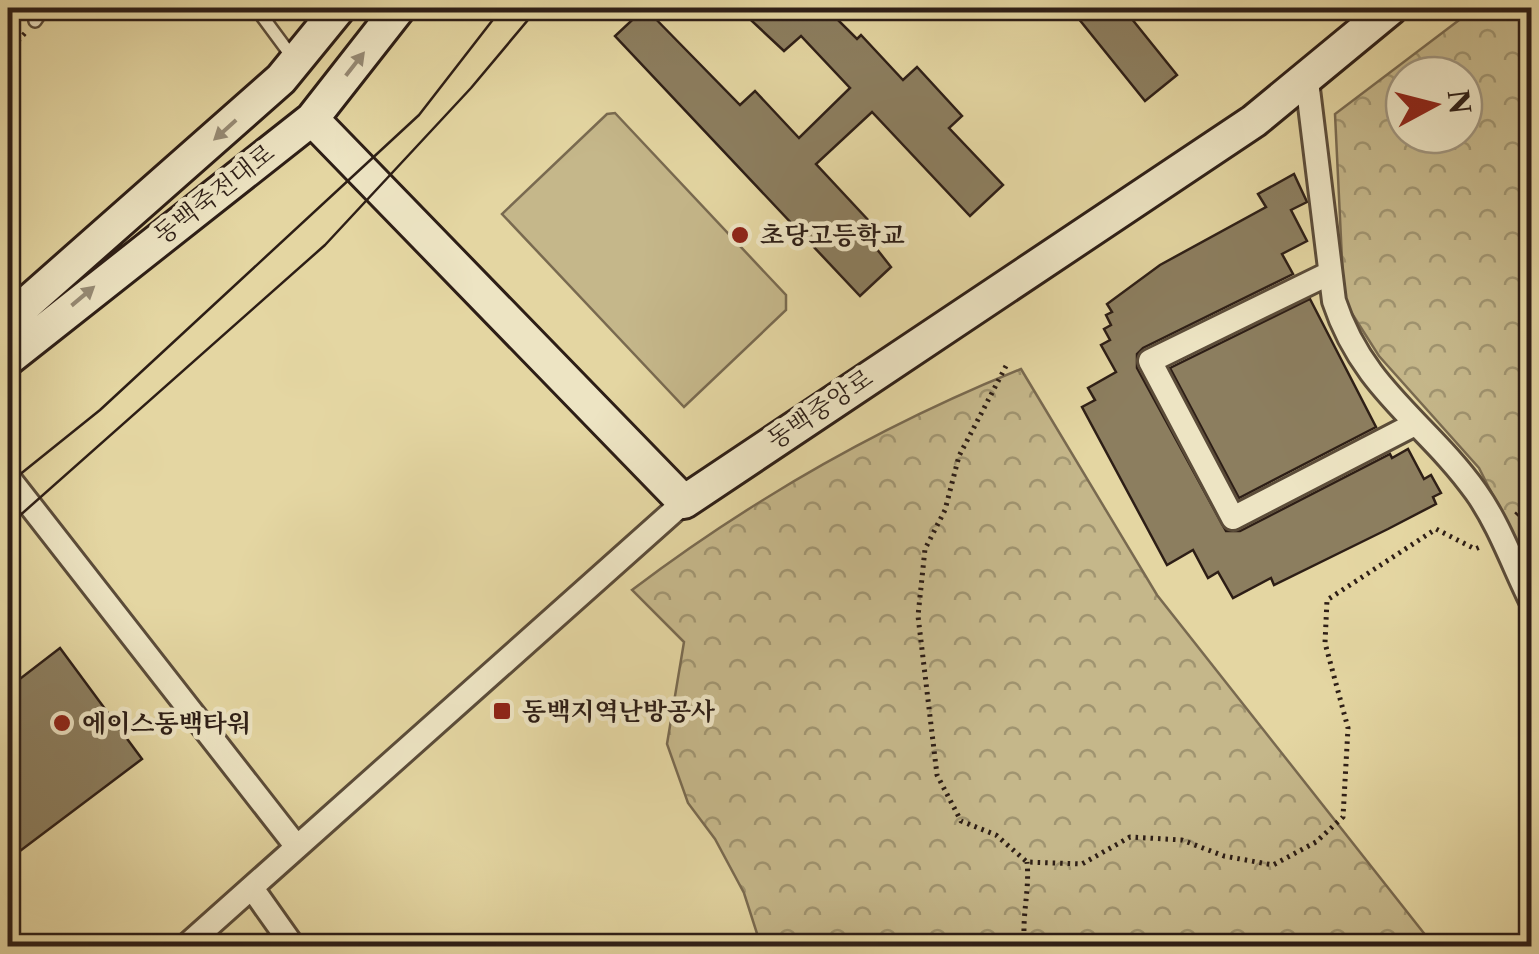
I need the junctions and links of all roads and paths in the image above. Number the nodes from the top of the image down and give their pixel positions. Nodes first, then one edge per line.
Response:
1 (44, 8) edge
2 (256, 8) edge
3 (339, 8) edge
4 (399, 8) edge
5 (1206, 8) edge
6 (1214, 8) edge
7 (1391, 8) edge
8 (35, 21) dead end
9 (296, 61) junction
10 (1306, 81) junction
11 (312, 118) junction
12 (1330, 273) junction
13 (8, 320) edge
14 (8, 358) edge
15 (1006, 366) dead end
16 (1413, 425) junction
17 (8, 477) edge
18 (1532, 498) edge
19 (684, 502) junction
20 (1500, 540) junction
21 (1532, 603) edge
22 (298, 847) junction
23 (1027, 862) junction
24 (252, 888) junction
25 (186, 946) edge
26 (293, 946) edge
27 (1025, 946) edge

1 - 8 lane
2 - 9 lane
3 - 9 street, 동백죽전대로
11 -> 4 street, 동백죽전대로
5 - 6 lane
7 - 10 street, 동백중앙로
9 -> 13 street, 동백죽전대로
10 - 12 street
10 - 19 street, 동백중앙로
14 -> 11 street, 동백죽전대로
11 - 19 street
12 - 16 street
12 - 16 street
15 - 23 path
16 - 20 street
17 - 22 street
18 - 20 path
19 - 22 street
20 - 21 street
20 - 23 path
22 - 24 street
23 - 27 path
24 - 25 street
24 - 26 street

